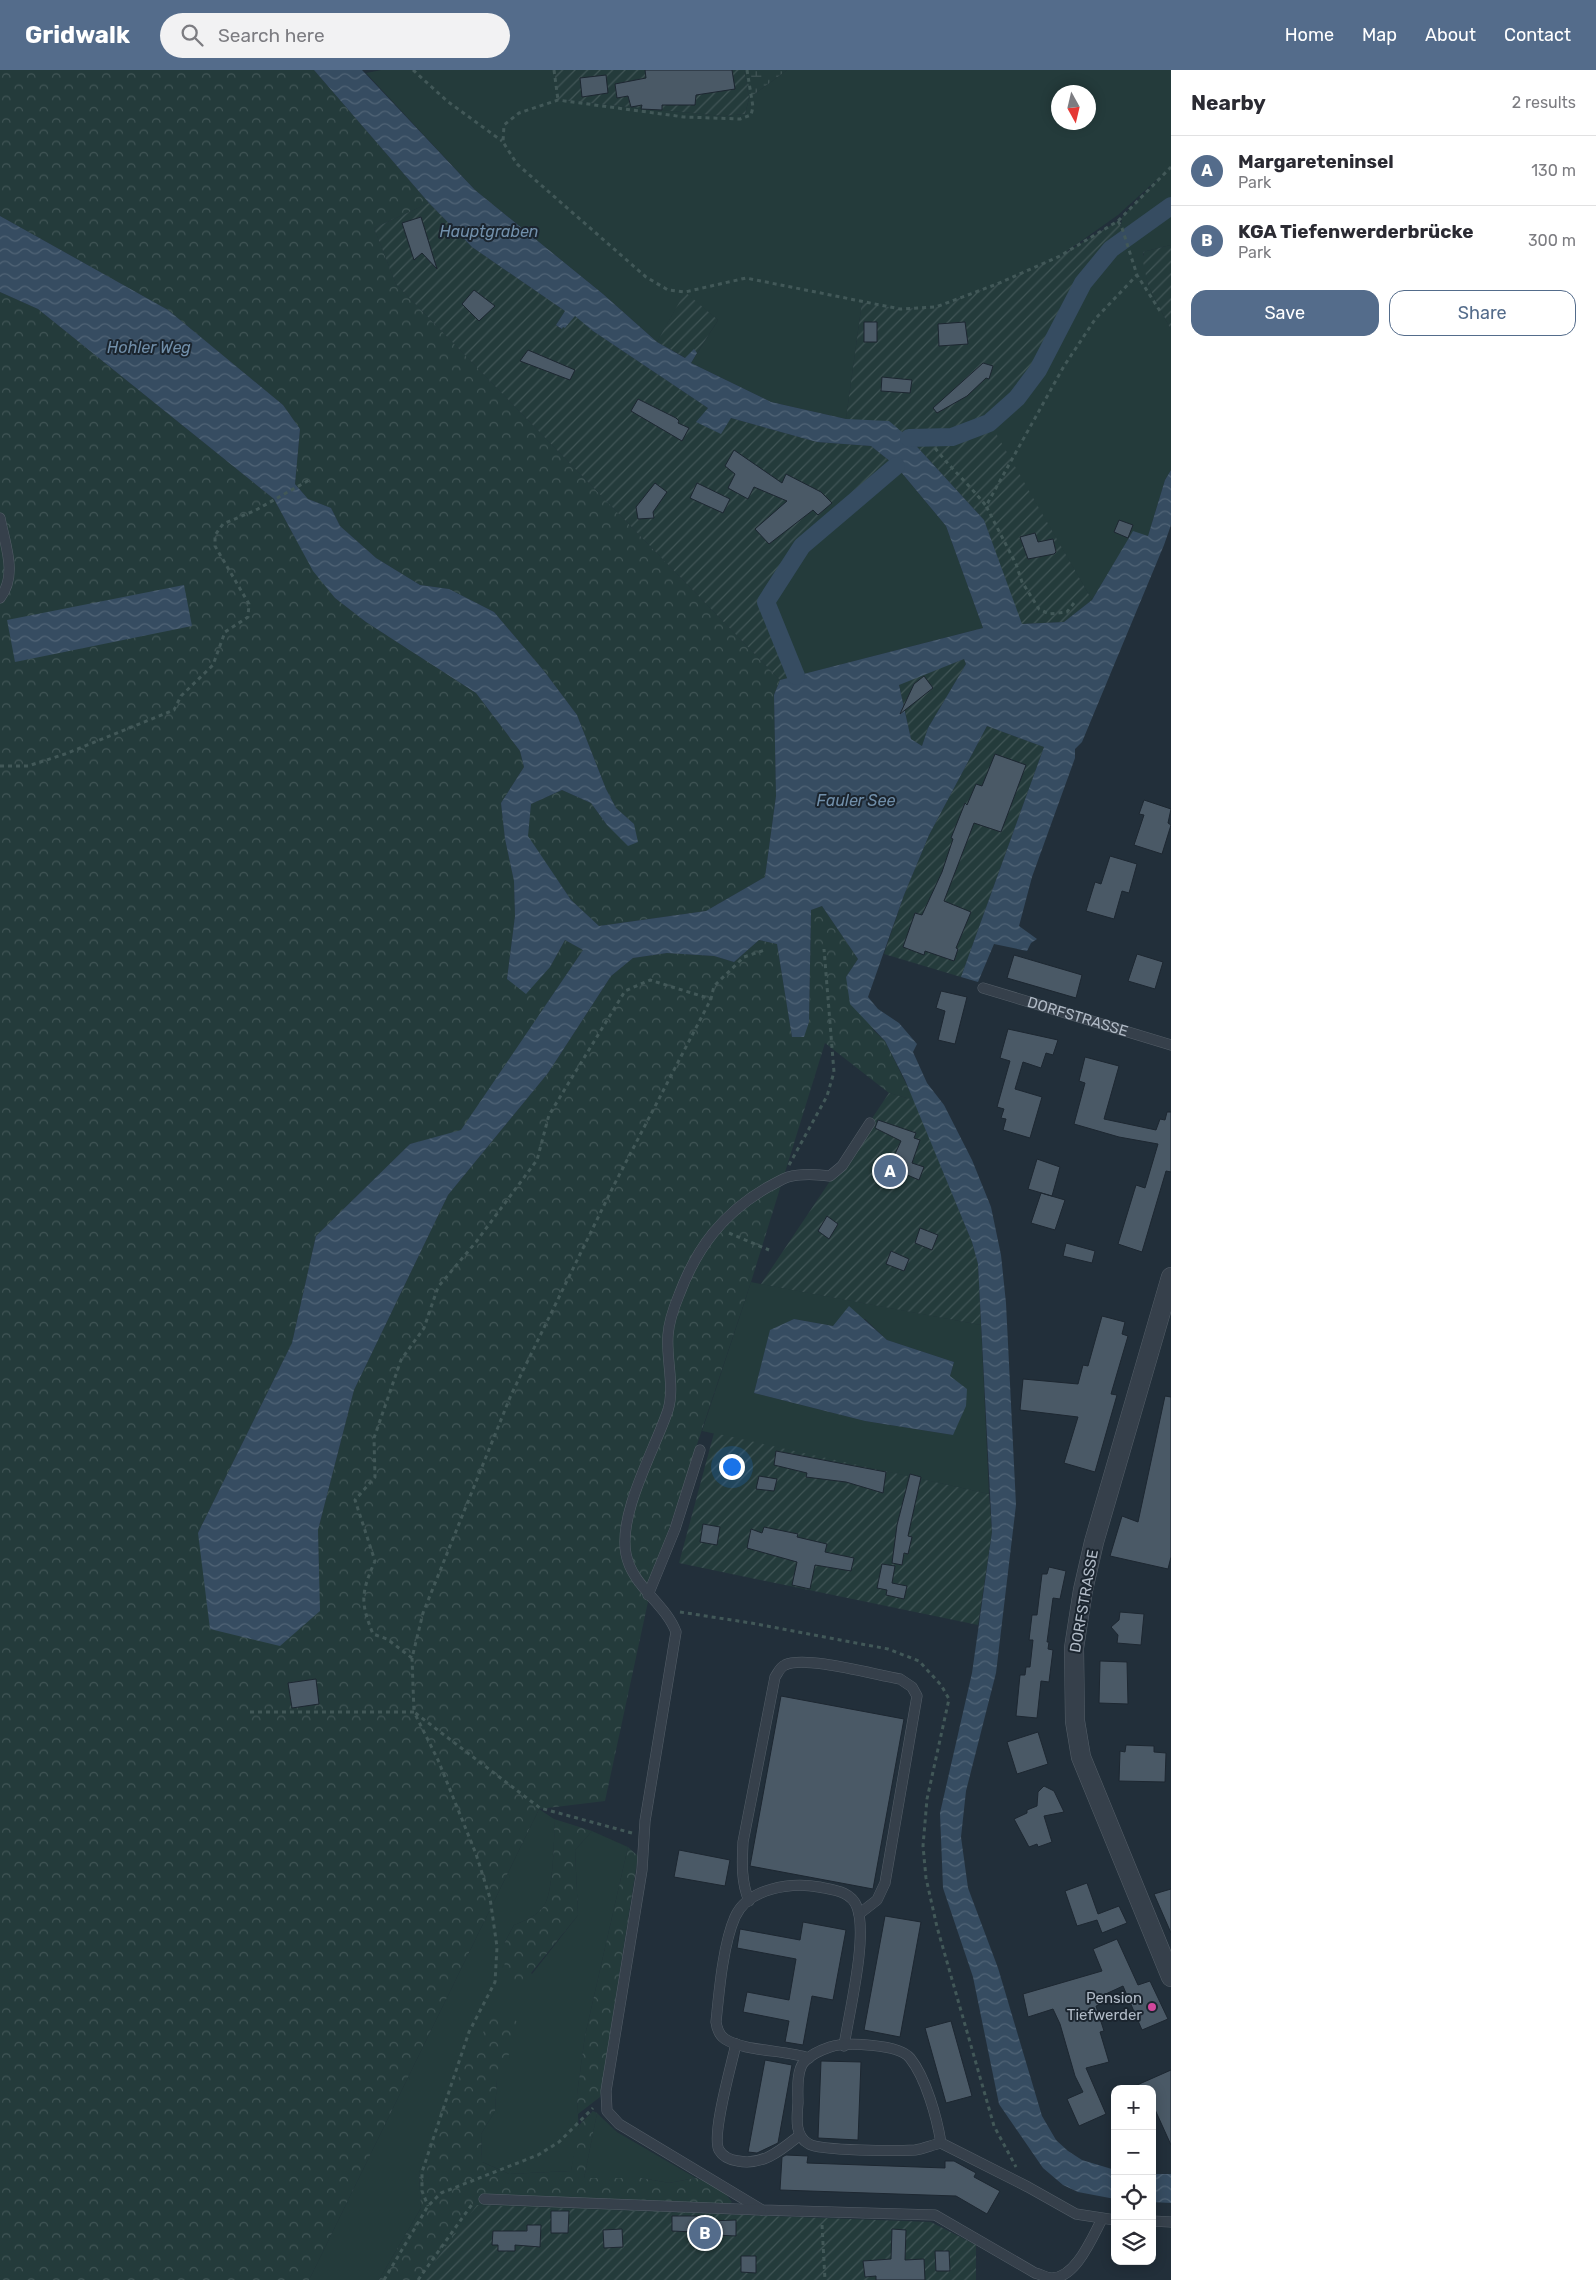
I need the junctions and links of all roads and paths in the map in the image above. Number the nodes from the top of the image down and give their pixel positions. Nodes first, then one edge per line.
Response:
1 (413, 70) edge
2 (554, 70) edge
3 (747, 70) edge
4 (558, 100) junction
5 (503, 142) junction
6 (1171, 167) edge
7 (1118, 221) junction
8 (1137, 275) junction
9 (1160, 311) dead end
10 (935, 448) dead end
11 (311, 479) dead end
12 (986, 506) junction
13 (0, 518) edge
14 (0, 598) edge
15 (1074, 603) dead end
16 (0, 766) edge
17 (824, 949) dead end
18 (765, 950) dead end
19 (983, 988) dead end
20 (711, 999) junction
21 (1171, 1045) edge
22 (870, 1123) dead end
23 (782, 1180) junction
24 (717, 1227) junction
25 (769, 1250) dead end
26 (1171, 1277) edge
27 (700, 1450) dead end
28 (648, 1595) junction
29 (412, 1658) junction
30 (250, 1712) dead end
31 (414, 1712) junction
32 (644, 1836) junction
33 (749, 1901) junction
34 (859, 1914) junction
35 (1171, 1977) edge
36 (736, 2044) junction
37 (844, 2046) junction
38 (809, 2058) junction
39 (607, 2099) junction
40 (800, 2136) junction
41 (940, 2143) junction
42 (484, 2199) joint
43 (428, 2206) junction
44 (762, 2210) junction
45 (822, 2212) junction
46 (1102, 2220) junction
47 (1111, 2220) edge
48 (1156, 2221) edge
49 (1171, 2222) edge
50 (384, 2280) edge
51 (418, 2280) edge
52 (825, 2280) edge

1 - 5 path
2 - 4 path
3 - 4 path
4 - 5 path
5 - 7 path
6 - 7 path
7 - 8 path
8 - 9 path
8 - 12 path
10 - 12 path
11 - 16 path
12 - 15 path
13 - 14 lane
17 - 23 path
18 - 20 path
19 - 21 lane, DORFSTRASSE
20 - 29 path
20 - 29 path
22 - 23 lane
23 - 24 lane
24 - 25 path
24 - 28 lane
26 - 35 street, DORFSTRASSE
27 - 28 lane
28 - 32 lane
29 - 31 path
30 - 31 path
31 - 32 path
31 - 43 path
32 - 39 lane
33 - 34 lane
33 - 34 lane
33 - 36 lane
34 - 37 lane
36 - 38 lane
36 - 40 lane
37 - 38 lane
37 - 41 lane
38 - 40 lane
39 - 43 path
39 - 44 lane
40 - 41 lane
41 - 46 lane
42 - 44 lane
42 - 51 path
43 - 50 path
44 - 45 lane
45 - 46 lane
45 - 52 path
46 - 47 lane
48 - 49 lane

